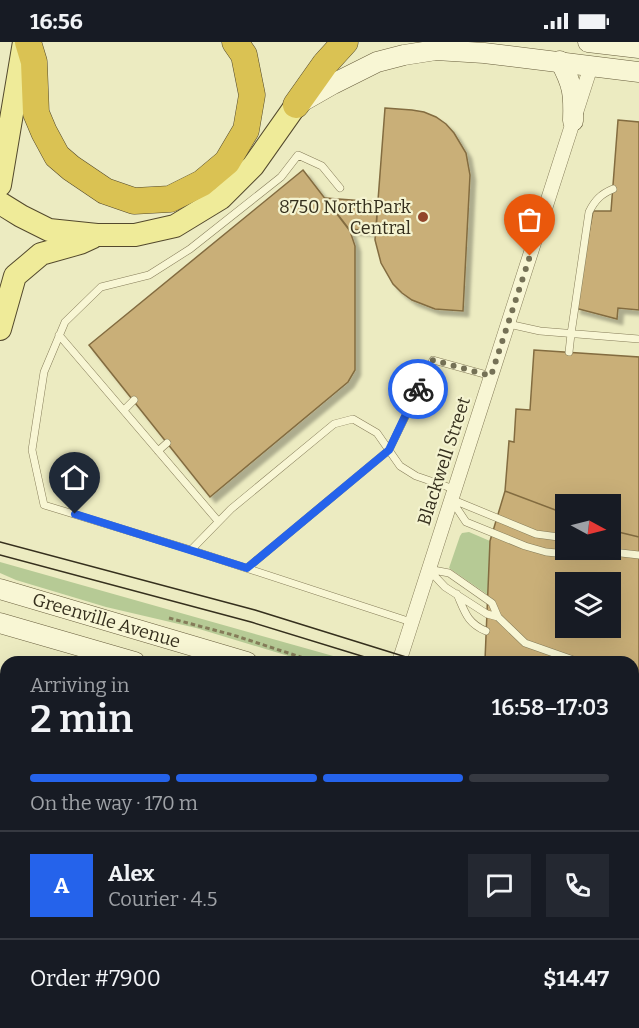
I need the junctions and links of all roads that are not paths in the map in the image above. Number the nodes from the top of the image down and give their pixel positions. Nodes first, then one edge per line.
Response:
1 (26, 42) edge
2 (235, 42) edge
3 (345, 42) edge
4 (588, 42) edge
5 (639, 48) edge
6 (560, 62) junction
7 (591, 66) junction
8 (639, 72) edge
9 (296, 105) junction
10 (573, 121) junction
11 (0, 185) edge
12 (340, 189) dead end
13 (613, 189) dead end
14 (0, 203) edge
15 (97, 235) junction
16 (508, 324) junction
17 (0, 329) edge
18 (571, 334) junction
19 (59, 335) junction
20 (639, 339) edge
21 (569, 352) dead end
22 (491, 376) junction
23 (134, 400) dead end
24 (123, 410) junction
25 (167, 443) dead end
26 (389, 450) junction
27 (158, 451) junction
28 (452, 494) junction
29 (219, 521) junction
30 (555, 537) edge
31 (191, 550) junction
32 (555, 553) edge
33 (621, 553) edge
34 (639, 555) edge
35 (247, 568) junction
36 (428, 569) junction
37 (0, 589) edge
38 (457, 594) junction
39 (498, 616) junction
40 (411, 622) junction
41 (0, 623) edge
42 (486, 631) dead end
43 (114, 656) edge
44 (227, 656) edge
45 (401, 656) edge
46 (562, 656) edge

1 - 2 highway
1 - 11 main road
3 - 9 highway
4 - 5 main road
6 - 7 main road
6 - 9 main road
6 - 10 main road
7 - 8 main road
7 - 10 street, Blackwell Street
9 - 15 main road
10 - 16 street, Blackwell Street
12 - 19 lane
13 - 18 lane
14 - 15 main road
15 - 17 main road
16 - 18 lane
16 - 22 street, Blackwell Street
18 - 20 lane
18 - 21 lane
19 - 24 lane
19 - 31 lane
22 - 26 lane
22 - 28 street, Blackwell Street
23 - 24 lane
24 - 27 lane
25 - 27 lane
26 - 28 lane
26 - 29 lane
26 - 35 lane
27 - 29 lane
28 - 30 lane
28 - 32 lane
28 - 36 street, Blackwell Street
29 - 31 lane
31 - 35 lane
33 - 34 lane
35 - 40 lane
36 - 38 lane
36 - 39 lane
36 - 40 street, Blackwell Street
37 - 44 main road, Greenville Avenue
38 - 39 lane
38 - 42 lane
39 - 46 lane
40 - 45 street, Blackwell Street
41 - 43 main road, Greenville Avenue

